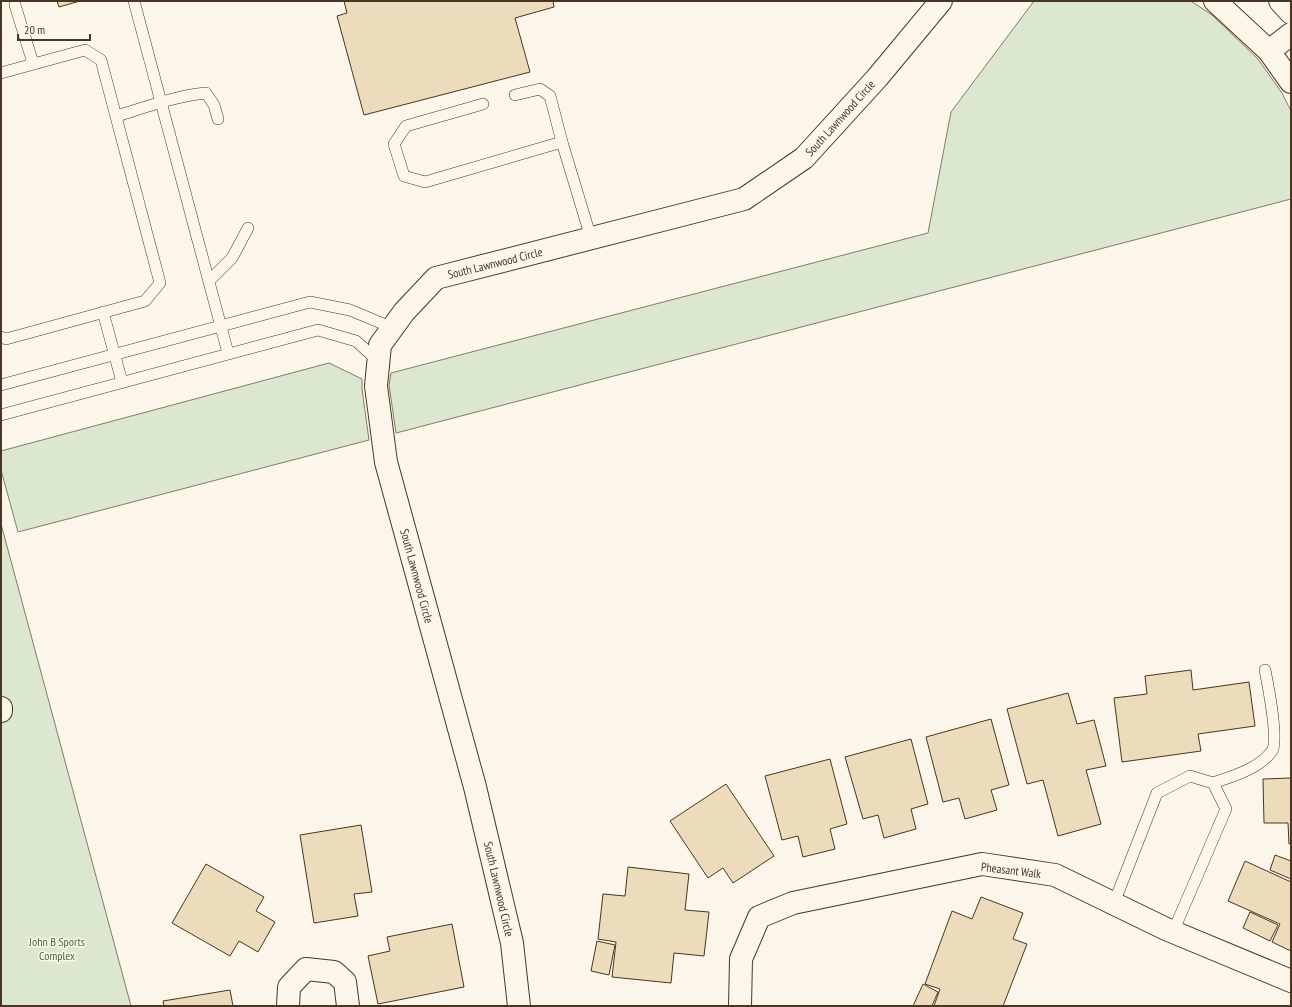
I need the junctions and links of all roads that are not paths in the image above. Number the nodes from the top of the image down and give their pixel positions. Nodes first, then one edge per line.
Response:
1 (16, 1) edge
2 (134, 1) edge
3 (941, 1) edge
4 (1215, 1) edge
5 (1280, 1) edge
6 (1291, 13) edge
7 (1291, 34) edge
8 (1269, 51) junction
9 (34, 63) junction
10 (1, 73) edge
11 (1291, 82) edge
12 (515, 95) dead end
13 (161, 102) junction
14 (483, 104) dead end
15 (116, 116) junction
16 (218, 120) dead end
17 (562, 142) junction
18 (248, 228) dead end
19 (590, 238) junction
20 (210, 280) junction
21 (103, 312) junction
22 (222, 326) junction
23 (393, 328) junction
24 (1, 337) edge
25 (228, 353) junction
26 (115, 356) junction
27 (378, 361) junction
28 (122, 382) junction
29 (1, 385) edge
30 (1, 415) edge
31 (1265, 670) dead end
32 (1213, 783) junction
33 (1114, 903) junction
34 (1173, 932) junction
35 (1291, 981) edge
36 (288, 1006) edge
37 (348, 1006) edge
38 (519, 1006) edge
39 (740, 1006) edge

1 - 9 lane
2 - 13 lane
3 - 19 street, South Lawnwood Circle
4 - 8 street
5 - 6 street
7 - 8 street
8 - 11 street
9 - 10 lane
9 - 15 lane
12 - 17 lane
13 - 15 lane
13 - 16 lane
13 - 20 lane
14 - 17 lane
15 - 21 lane
17 - 19 lane
18 - 20 lane
19 - 23 street, South Lawnwood Circle
20 - 22 lane
21 - 24 lane
21 - 26 lane
22 - 23 lane
22 - 25 lane
22 - 26 lane
23 - 27 street, South Lawnwood Circle
25 - 27 lane
25 - 28 lane
26 - 28 lane
26 - 29 lane
27 - 38 street, South Lawnwood Circle
28 - 30 lane
31 - 32 lane
32 - 33 lane
32 - 34 lane
33 - 34 street, Pheasant Walk
33 - 39 street, Pheasant Walk
34 - 35 street, Pheasant Walk
36 - 37 street

